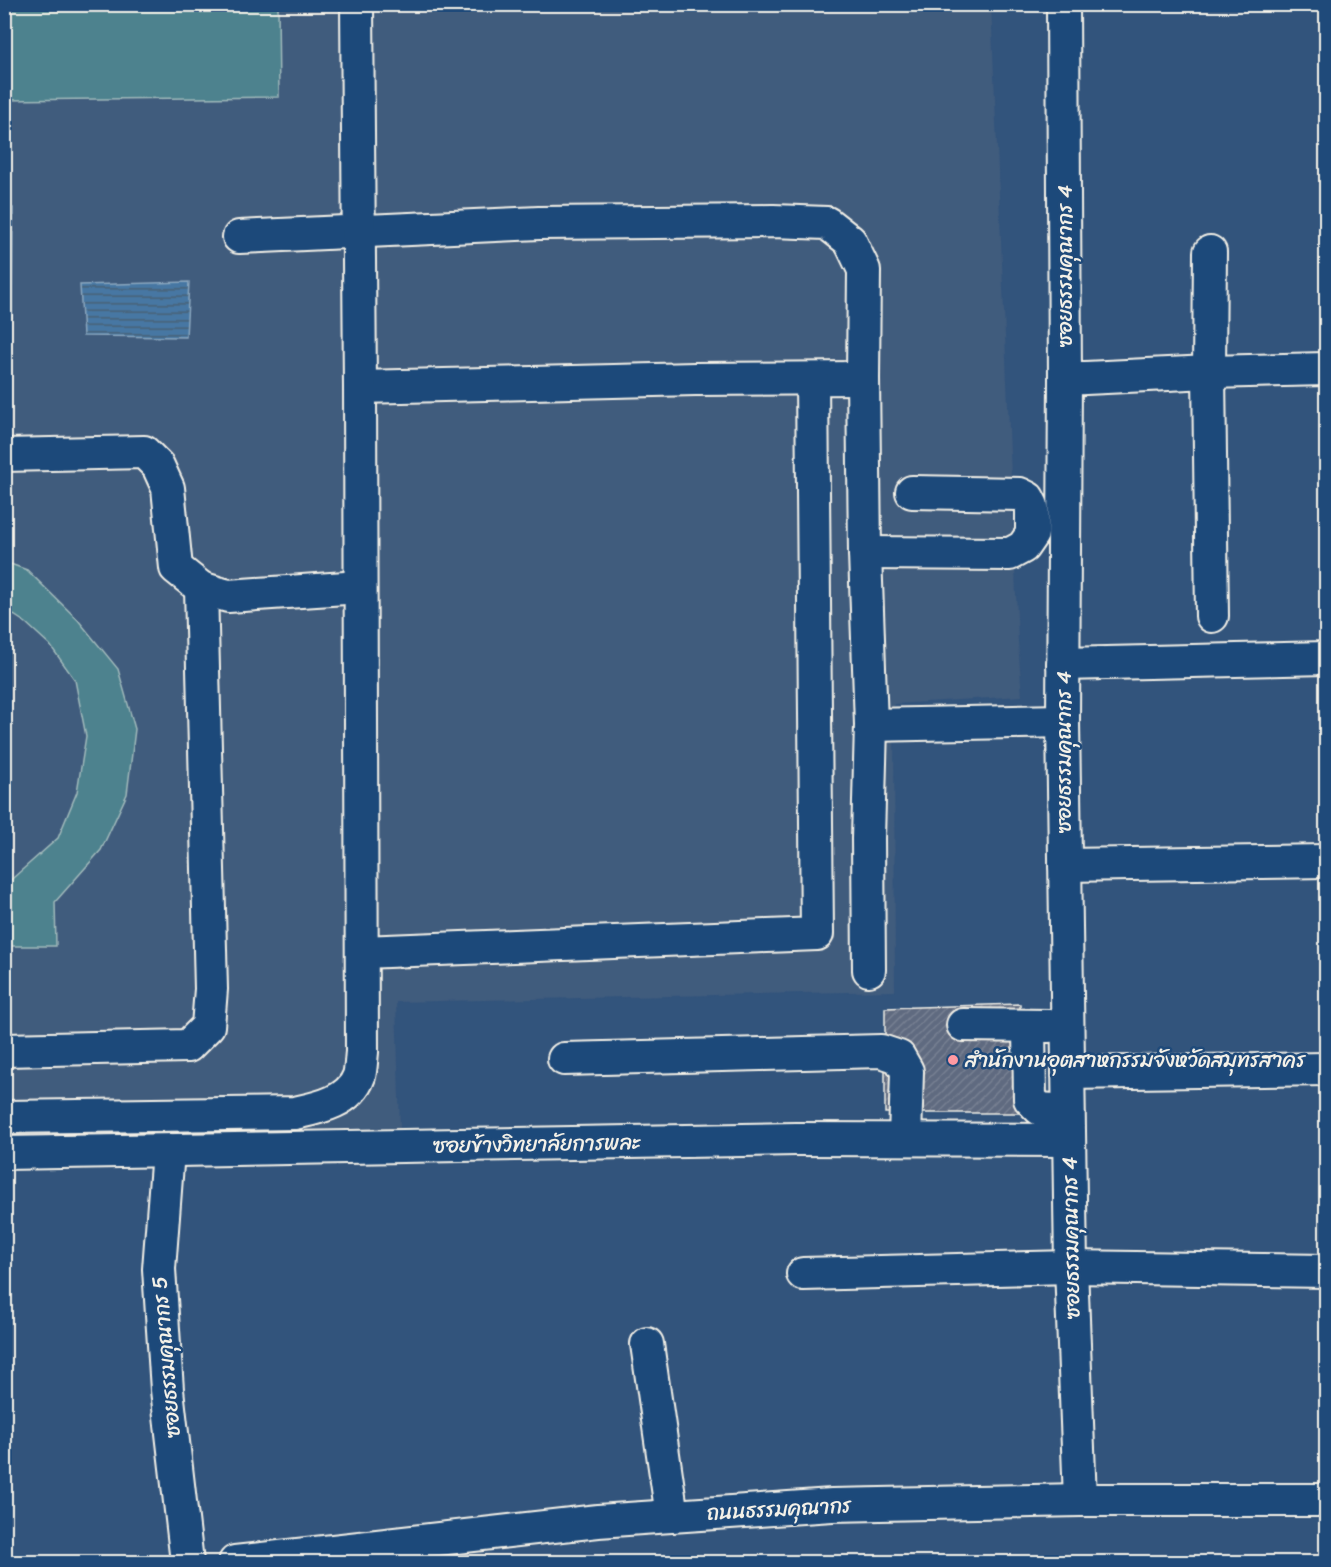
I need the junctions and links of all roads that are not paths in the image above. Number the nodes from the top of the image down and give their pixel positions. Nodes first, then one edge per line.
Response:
1 (357, 4) edge
2 (1063, 4) edge
3 (358, 232) junction
4 (239, 237) dead end
5 (1210, 252) dead end
6 (1326, 369) edge
7 (1209, 372) junction
8 (863, 378) junction
9 (812, 379) junction
10 (1065, 379) junction
11 (360, 387) junction
12 (4, 455) edge
13 (912, 492) dead end
14 (865, 553) junction
15 (360, 587) junction
16 (201, 588) junction
17 (1212, 616) dead end
18 (1326, 658) edge
19 (1063, 664) junction
20 (1063, 721) junction
21 (871, 725) junction
22 (1326, 861) edge
23 (1065, 865) junction
24 (362, 952) junction
25 (869, 970) dead end
26 (963, 1024) dead end
27 (1029, 1026) junction
28 (1067, 1026) junction
29 (4, 1050) edge
30 (564, 1059) dead end
31 (1326, 1069) edge
32 (1068, 1074) junction
33 (4, 1117) edge
34 (1069, 1125) junction
35 (906, 1139) junction
36 (168, 1151) junction
37 (4, 1154) edge
38 (1071, 1267) junction
39 (1326, 1271) edge
40 (803, 1274) dead end
41 (647, 1344) dead end
42 (1080, 1500) junction
43 (1326, 1500) edge
44 (672, 1516) junction
45 (187, 1563) edge
46 (235, 1563) edge

1 - 3 street
2 - 10 street, ซอยธรรมคุณากร 4
3 - 4 street
3 - 8 street
3 - 11 street
5 - 7 street
6 - 7 street
7 - 10 street
7 - 17 street
8 - 9 street
8 - 14 street
9 - 11 street
9 - 24 street
10 - 19 street, ซอยธรรมคุณากร 4
11 - 15 street
12 - 16 street
13 - 14 street
14 - 21 street
15 - 16 street
15 - 24 street
16 - 29 street
18 - 19 street
19 - 20 street, ซอยธรรมคุณากร 4
20 - 21 street
20 - 23 street, ซอยธรรมคุณากร 4
21 - 25 street
22 - 23 street
23 - 28 street, ซอยธรรมคุณากร 4
24 - 33 street
26 - 27 street
27 - 28 street
27 - 34 street
28 - 32 street, ซอยธรรมคุณากร 4
30 - 35 street
31 - 32 street
32 - 34 street, ซอยธรรมคุณากร 4
34 - 35 street, ซอยข้างวิทยาลัยการพละ
34 - 38 street, ซอยธรรมคุณากร 4
35 - 36 street, ซอยข้างวิทยาลัยการพละ
36 - 37 street, ซอยข้างวิทยาลัยการพละ
36 - 45 street, ซอยธรรมคุณากร 5
38 - 39 street
38 - 40 street
38 - 42 street, ซอยธรรมคุณากร 4
41 - 44 street
42 - 43 street, ถนนธรรมคุณากร
42 - 44 street, ถนนธรรมคุณากร
44 - 46 street, ถนนธรรมคุณากร

